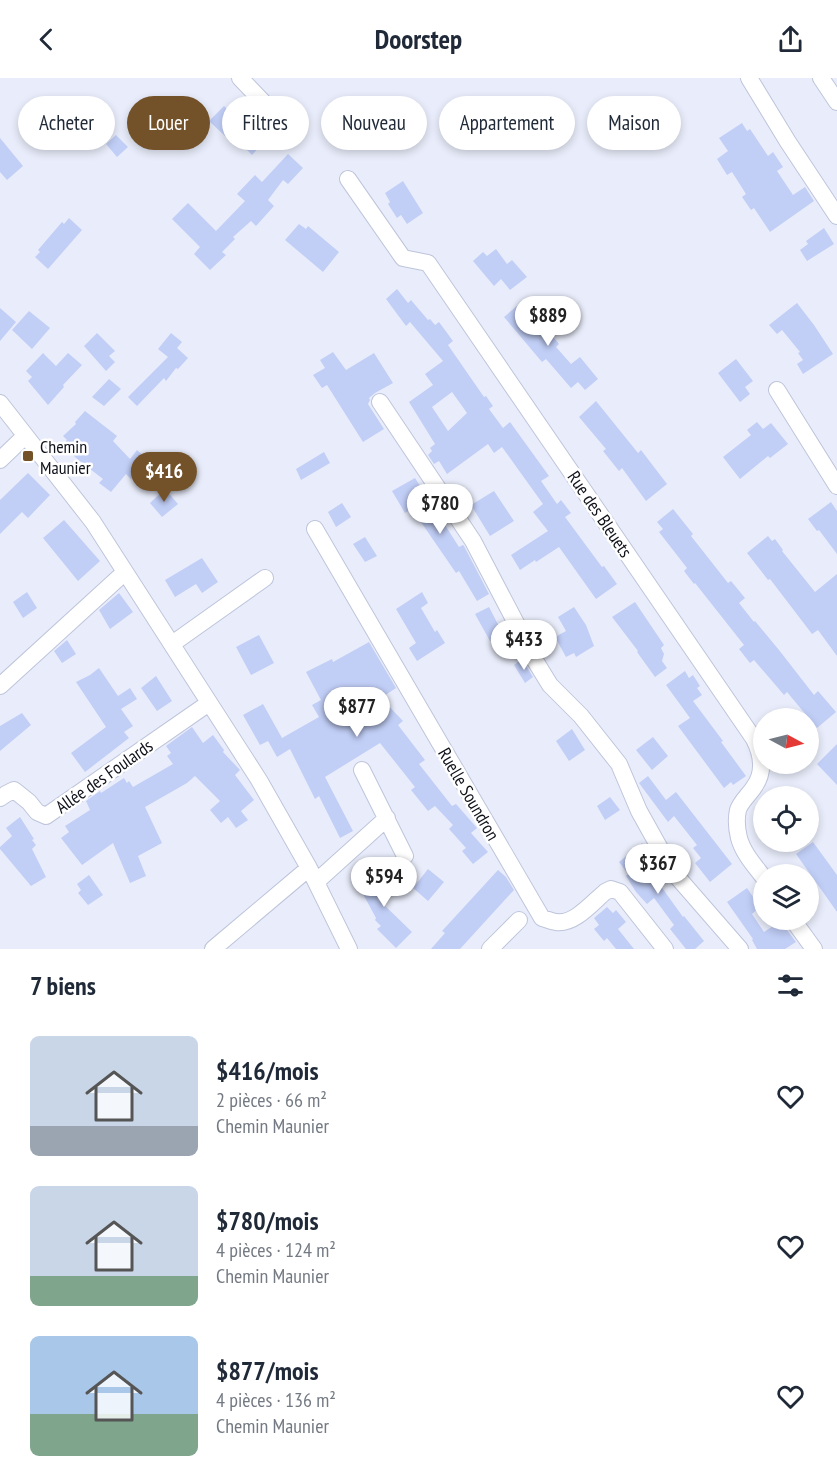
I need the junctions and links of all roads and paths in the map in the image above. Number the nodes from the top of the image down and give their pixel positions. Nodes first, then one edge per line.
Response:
1 (240, 78) edge
2 (821, 78) edge
3 (756, 81) edge
4 (257, 96) edge
5 (837, 102) edge
6 (348, 179) dead end
7 (837, 216) edge
8 (777, 390) dead end
9 (380, 402) dead end
10 (0, 404) edge
11 (25, 436) junction
12 (0, 460) edge
13 (837, 486) edge
14 (315, 529) dead end
15 (125, 572) junction
16 (265, 578) dead end
17 (172, 644) junction
18 (0, 686) edge
19 (209, 703) junction
20 (363, 770) dead end
21 (0, 798) edge
22 (387, 818) junction
23 (405, 856) dead end
24 (753, 864) edge
25 (312, 875) junction
26 (519, 920) dead end
27 (800, 930) edge
28 (213, 949) edge
29 (349, 949) edge
30 (490, 949) edge
31 (665, 949) edge
32 (740, 949) edge
33 (814, 949) edge

1 - 4 street
2 - 5 street
3 - 7 street
6 - 24 street, Rue des Bleuets
8 - 13 street
9 - 32 street
10 - 11 street
11 - 12 street
11 - 15 street
14 - 31 street, Ruelle Soundron
15 - 17 street
15 - 18 street
16 - 17 street
17 - 19 street
19 - 21 street, Allée des Foulards
19 - 25 street
20 - 22 street
22 - 23 street
22 - 25 street
25 - 28 street
25 - 29 street
26 - 30 street
27 - 33 street

